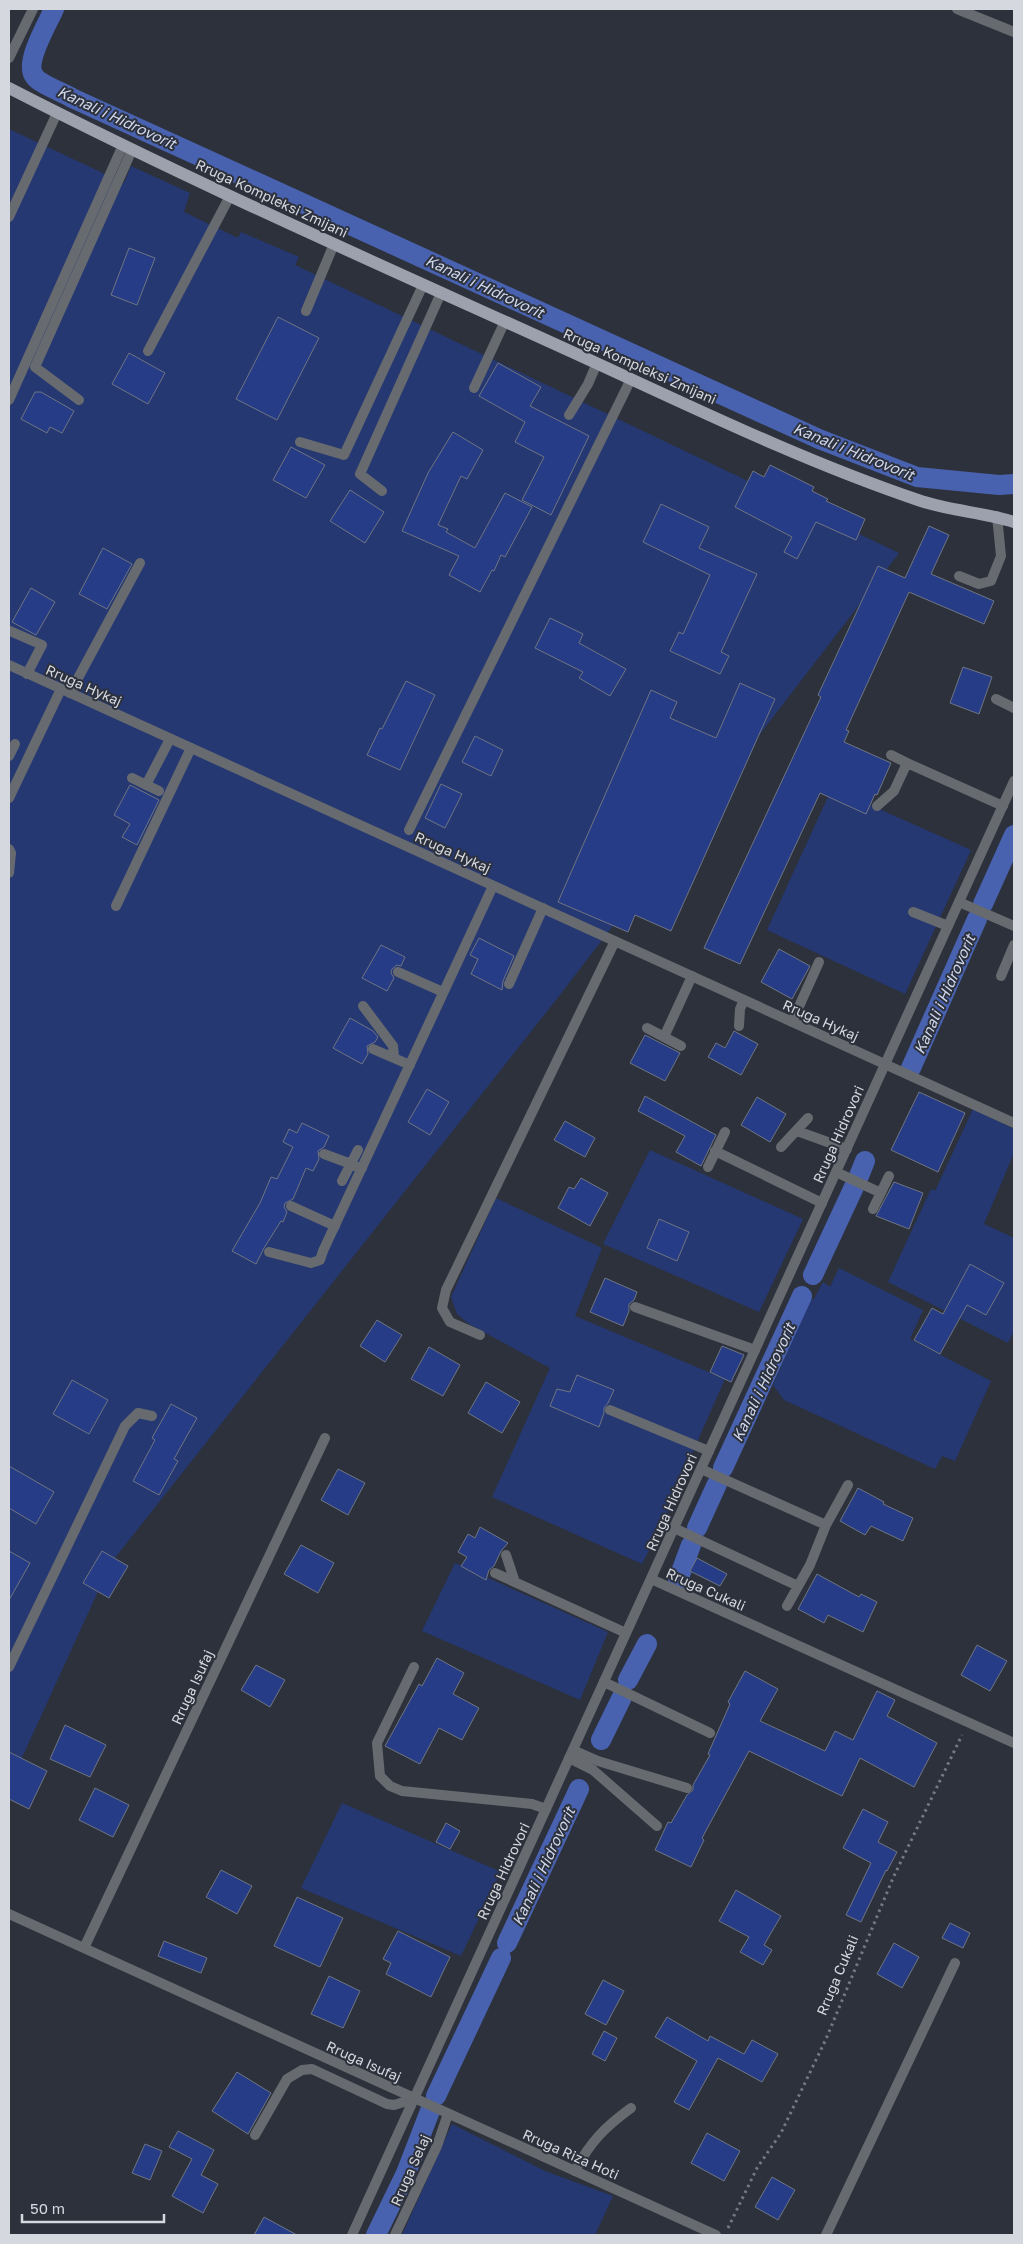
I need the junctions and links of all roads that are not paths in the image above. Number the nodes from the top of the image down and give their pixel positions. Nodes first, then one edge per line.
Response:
1 (33, 9) edge
2 (957, 9) edge
3 (1014, 32) edge
4 (9, 58) edge
5 (9, 88) edge
6 (58, 113) junction
7 (128, 147) junction
8 (230, 196) junction
9 (9, 216) edge
10 (334, 244) junction
11 (424, 285) junction
12 (441, 293) junction
13 (306, 311) dead end
14 (505, 322) junction
15 (148, 351) dead end
16 (597, 363) junction
17 (631, 379) junction
18 (474, 388) dead end
19 (9, 400) edge
20 (79, 400) dead end
21 (569, 415) dead end
22 (300, 442) dead end
23 (382, 491) dead end
24 (1014, 512) edge
25 (997, 516) junction
26 (1014, 522) edge
27 (140, 563) dead end
28 (959, 576) dead end
29 (10, 630) edge
30 (9, 667) edge
31 (27, 674) junction
32 (66, 691) junction
33 (996, 699) dead end
34 (1014, 708) edge
35 (170, 739) junction
36 (15, 744) dead end
37 (191, 748) junction
38 (890, 755) dead end
39 (9, 756) edge
40 (908, 763) junction
41 (132, 778) dead end
42 (1014, 781) edge
43 (146, 785) junction
44 (159, 791) dead end
45 (9, 798) edge
46 (876, 806) dead end
47 (1003, 806) junction
48 (409, 830) dead end
49 (9, 849) edge
50 (9, 873) edge
51 (493, 886) junction
52 (959, 902) junction
53 (116, 906) dead end
54 (543, 908) junction
55 (913, 912) dead end
56 (948, 926) junction
57 (1014, 926) edge
58 (615, 941) junction
59 (1014, 945) edge
60 (819, 962) dead end
61 (398, 972) dead end
62 (692, 976) junction
63 (1002, 976) dead end
64 (509, 984) dead end
65 (443, 992) junction
66 (744, 1000) junction
67 (363, 1006) dead end
68 (792, 1022) junction
69 (738, 1026) dead end
70 (647, 1028) dead end
71 (664, 1037) junction
72 (681, 1046) dead end
73 (373, 1049) dead end
74 (394, 1057) junction
75 (885, 1064) junction
76 (410, 1065) junction
77 (808, 1118) dead end
78 (1014, 1123) edge
79 (796, 1131) junction
80 (725, 1132) dead end
81 (781, 1147) dead end
82 (847, 1149) junction
83 (358, 1150) dead end
84 (715, 1151) junction
85 (324, 1154) dead end
86 (351, 1163) junction
87 (708, 1167) dead end
88 (362, 1168) junction
89 (836, 1172) junction
90 (889, 1176) dead end
91 (342, 1181) dead end
92 (881, 1194) junction
93 (822, 1203) junction
94 (291, 1206) dead end
95 (873, 1209) dead end
96 (335, 1226) junction
97 (268, 1252) dead end
98 (635, 1307) dead end
99 (480, 1335) dead end
100 (755, 1350) junction
101 (610, 1410) dead end
102 (152, 1416) dead end
103 (325, 1438) dead end
104 (709, 1451) junction
105 (701, 1469) junction
106 (848, 1485) dead end
107 (826, 1526) junction
108 (674, 1528) junction
109 (506, 1555) dead end
110 (496, 1573) dead end
111 (651, 1579) junction
112 (515, 1582) junction
113 (798, 1586) junction
114 (787, 1606) dead end
115 (626, 1633) junction
116 (9, 1667) edge
117 (414, 1667) dead end
118 (604, 1682) junction
119 (710, 1732) dead end
120 (1014, 1743) edge
121 (571, 1754) junction
122 (687, 1788) dead end
123 (546, 1809) junction
124 (657, 1826) dead end
125 (9, 1914) edge
126 (84, 1948) junction
127 (956, 1962) dead end
128 (414, 2099) junction
129 (631, 2108) dead end
130 (448, 2114) junction
131 (255, 2135) dead end
132 (574, 2171) junction
133 (352, 2235) edge
134 (395, 2235) edge
135 (716, 2235) edge
136 (826, 2235) edge

1 - 4 street
2 - 3 street
5 - 6 main road, Rruga Kompleksi Zmijani
6 - 7 main road, Rruga Kompleksi Zmijani
6 - 9 street
7 - 8 main road, Rruga Kompleksi Zmijani
7 - 19 street
7 - 20 street
8 - 10 main road, Rruga Kompleksi Zmijani
8 - 15 street
10 - 11 main road, Rruga Kompleksi Zmijani
10 - 13 street
11 - 12 main road, Rruga Kompleksi Zmijani
11 - 22 street
12 - 14 main road, Rruga Kompleksi Zmijani
12 - 23 street
14 - 16 main road, Rruga Kompleksi Zmijani
14 - 18 street
16 - 17 main road, Rruga Kompleksi Zmijani
16 - 21 street
17 - 25 main road, Rruga Kompleksi Zmijani
17 - 48 street
24 - 25 main road, Rruga Kompleksi Zmijani
25 - 26 main road, Rruga Kompleksi Zmijani
25 - 28 street
27 - 32 street
29 - 31 street
30 - 31 street, Rruga Hykaj
31 - 32 street, Rruga Hykaj
32 - 35 street, Rruga Hykaj
32 - 45 street
33 - 34 street
35 - 37 street, Rruga Hykaj
35 - 43 street
36 - 39 street
37 - 51 street, Rruga Hykaj
37 - 53 street
38 - 40 street
40 - 46 street
40 - 47 street
41 - 43 street
42 - 47 street, Rruga Hidrovori
43 - 44 street
47 - 52 street, Rruga Hidrovori
49 - 50 street
51 - 54 street, Rruga Hykaj
51 - 65 street
52 - 56 street, Rruga Hidrovori
52 - 57 street
54 - 58 street, Rruga Hykaj
54 - 64 street
55 - 56 street
56 - 75 street, Rruga Hidrovori
58 - 62 street, Rruga Hykaj
58 - 99 street
59 - 63 street
60 - 68 street
61 - 65 street
62 - 66 street, Rruga Hykaj
62 - 71 street
65 - 76 street
66 - 68 street, Rruga Hykaj
66 - 69 street
67 - 74 street
68 - 75 street, Rruga Hykaj
70 - 71 street
71 - 72 street
73 - 74 street
74 - 76 street
75 - 78 street, Rruga Hykaj
75 - 82 street, Rruga Hidrovori
76 - 88 street
77 - 79 street
79 - 81 street
79 - 82 street
80 - 84 street
82 - 89 street, Rruga Hidrovori
83 - 86 street
84 - 87 street
84 - 93 street
85 - 86 street
86 - 88 street
86 - 91 street
88 - 96 street
89 - 92 street
89 - 93 street, Rruga Hidrovori
90 - 92 street
92 - 95 street
93 - 100 street, Rruga Hidrovori
94 - 96 street
96 - 97 street
98 - 100 street
100 - 104 street, Rruga Hidrovori
101 - 104 street
102 - 116 street
103 - 126 street, Rruga Isufaj
104 - 105 street, Rruga Hidrovori
105 - 107 street
105 - 108 street, Rruga Hidrovori
106 - 107 street
107 - 113 street
108 - 111 street, Rruga Hidrovori
108 - 113 street
109 - 112 street
110 - 112 street
111 - 115 street, Rruga Hidrovori
111 - 120 street, Rruga Cukali
112 - 115 street
113 - 114 street
115 - 118 street, Rruga Hidrovori
117 - 123 street
118 - 119 street
118 - 121 street, Rruga Hidrovori
121 - 122 street
121 - 123 street, Rruga Hidrovori
121 - 124 street
123 - 128 street, Rruga Hidrovori
125 - 126 street, Rruga Isufaj
126 - 128 street, Rruga Isufaj
127 - 136 street
128 - 130 street, Rruga Riza Hoti
128 - 131 street
128 - 133 street, Rruga Hidrovori
129 - 132 street
130 - 132 street, Rruga Riza Hoti
130 - 134 street, Rruga Selaj
132 - 135 street, Rruga Riza Hoti

